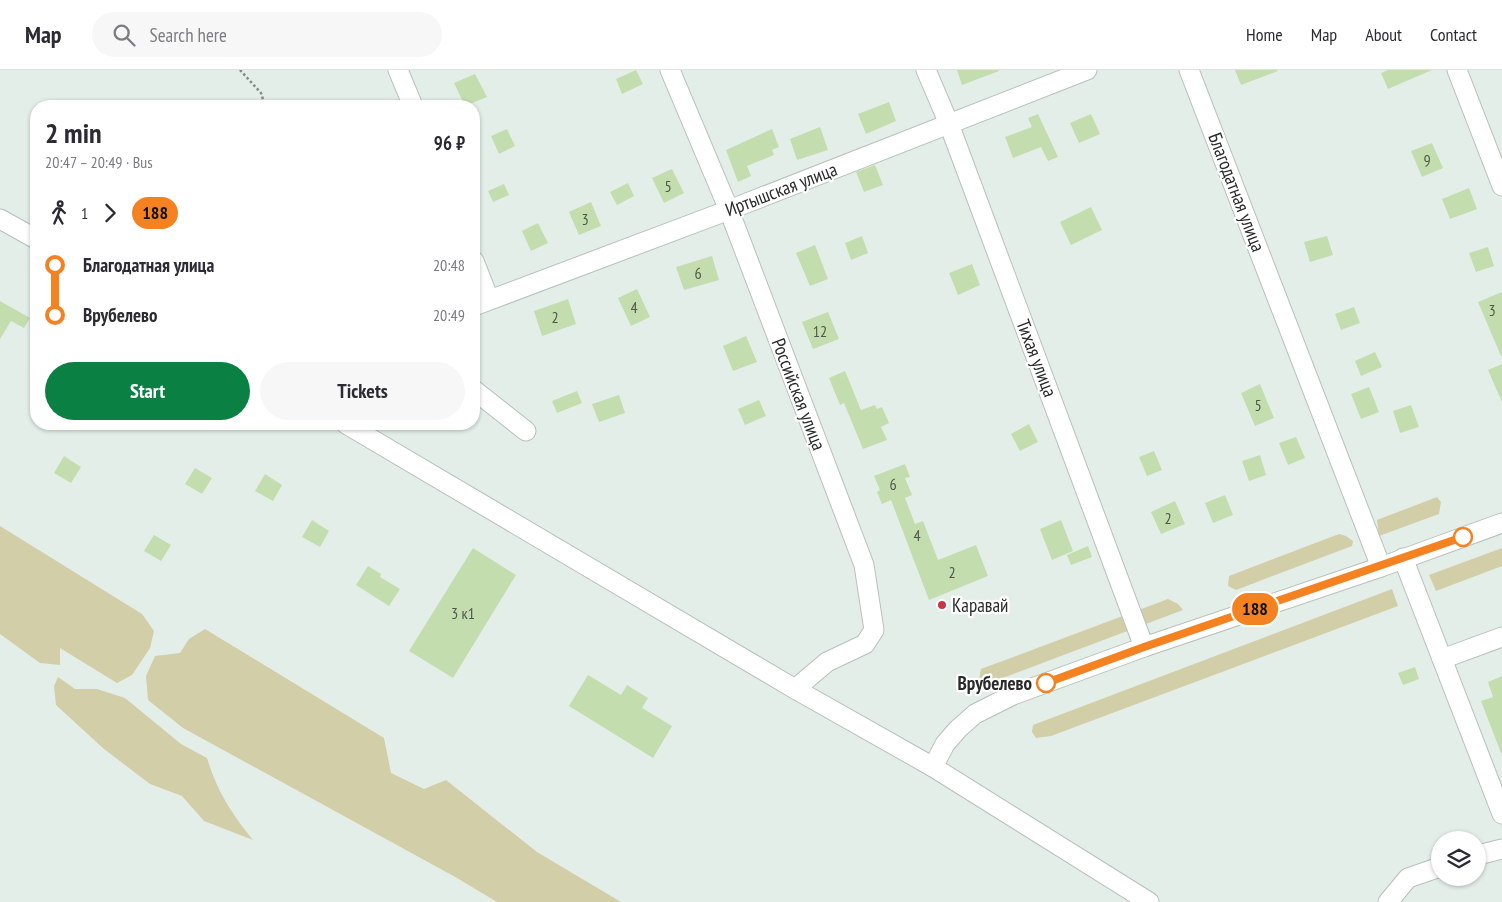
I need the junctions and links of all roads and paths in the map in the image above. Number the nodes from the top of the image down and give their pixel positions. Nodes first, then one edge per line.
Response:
1 (240, 70) edge
2 (398, 70) edge
3 (670, 70) edge
4 (926, 70) edge
5 (1087, 70) edge
6 (1189, 70) edge
7 (1457, 70) edge
8 (263, 100) edge
9 (410, 100) edge
10 (949, 124) junction
11 (1502, 186) edge
12 (729, 210) junction
13 (0, 219) edge
14 (30, 236) edge
15 (481, 303) edge
16 (480, 395) edge
17 (356, 430) edge
18 (526, 431) dead end
19 (1502, 523) edge
20 (1403, 558) junction
21 (1381, 566) junction
22 (1502, 636) edge
23 (1144, 647) junction
24 (1442, 660) junction
25 (794, 689) junction
26 (933, 767) junction
27 (1502, 814) edge
28 (1502, 849) edge
29 (1486, 853) edge
30 (1431, 870) edge
31 (1149, 902) edge
32 (1388, 902) edge

1 - 8 path
2 - 9 street
3 - 12 street, Российская улица
4 - 10 street, Тихая улица
5 - 10 street, Иртышская улица
6 - 21 street, Благодатная улица
7 - 11 street
10 - 12 street, Иртышская улица
10 - 23 street, Тихая улица
12 - 15 street, Иртышская улица
12 - 25 street, Российская улица
13 - 14 street
16 - 18 street
17 - 25 street
19 - 20 street
20 - 21 street
20 - 24 street
21 - 23 street
22 - 24 street
23 - 26 street
24 - 27 street
25 - 26 street
26 - 31 street
28 - 29 street
30 - 32 street

